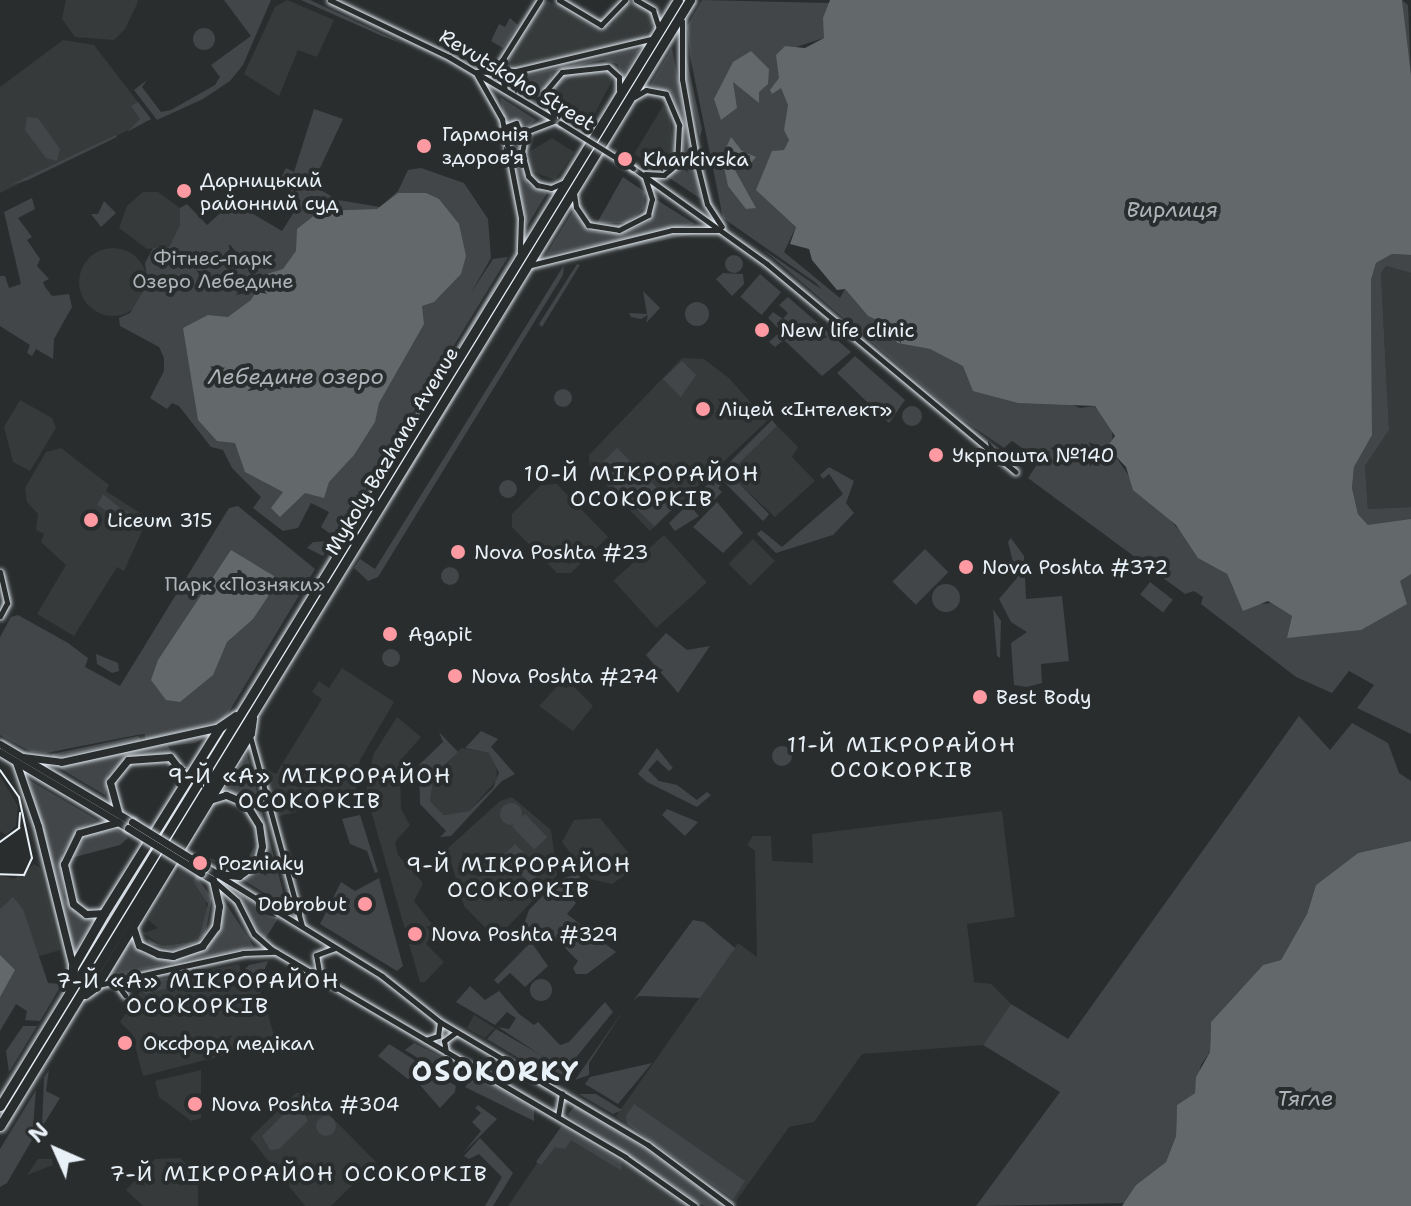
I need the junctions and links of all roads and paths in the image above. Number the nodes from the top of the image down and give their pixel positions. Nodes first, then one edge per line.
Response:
1 (330, 0) edge
2 (540, 0) edge
3 (559, 0) edge
4 (625, 0) edge
5 (636, 0) edge
6 (684, 3) edge
7 (657, 34) junction
8 (473, 71) junction
9 (497, 73) junction
10 (505, 90) junction
11 (622, 100) junction
12 (558, 122) junction
13 (504, 128) junction
14 (523, 138) junction
15 (642, 174) junction
16 (572, 183) junction
17 (724, 231) junction
18 (520, 257) junction
19 (525, 269) junction
20 (1016, 472) dead end
21 (0, 572) edge
22 (0, 616) edge
23 (247, 712) junction
24 (220, 727) junction
25 (250, 733) junction
26 (0, 744) edge
27 (0, 752) edge
28 (19, 760) junction
29 (187, 779) junction
30 (206, 804) junction
31 (119, 818) junction
32 (215, 877) junction
33 (104, 913) junction
34 (133, 925) junction
35 (302, 927) junction
36 (336, 948) junction
37 (277, 952) junction
38 (73, 967) junction
39 (320, 978) junction
40 (113, 979) junction
41 (96, 986) junction
42 (71, 990) junction
43 (125, 995) dead end
44 (74, 1005) junction
45 (440, 1022) junction
46 (456, 1032) junction
47 (425, 1040) junction
48 (446, 1052) junction
49 (562, 1093) junction
50 (0, 1106) edge
51 (558, 1116) junction
52 (0, 1126) edge
53 (730, 1204) edge
54 (695, 1206) edge

1 - 8 street, Revutskoho Street
2 - 9 street
3 - 4 street
5 - 7 street
6 - 7 highway, Mykoly Bazhana Avenue
6 - 11 highway, Mykoly Bazhana Avenue
6 - 17 street
7 - 9 street
7 - 11 highway, Mykoly Bazhana Avenue
8 - 9 street
8 - 10 street, Revutskoho Street
8 - 13 street
9 - 10 street
10 - 12 street, Revutskoho Street
11 - 12 street
11 - 15 street
11 - 16 highway, Mykoly Bazhana Avenue
12 - 14 street
12 - 15 street, Revutskoho Street, bridge
13 - 14 street
13 - 18 street
14 - 16 street
15 - 16 street
15 - 17 street, Revutskoho Street
16 - 18 highway, Mykoly Bazhana Avenue
16 - 19 highway, Mykoly Bazhana Avenue
17 - 19 street
17 - 20 street, Revutskoho Street
18 - 23 highway, Mykoly Bazhana Avenue
19 - 23 highway, Mykoly Bazhana Avenue
21 - 22 street
23 - 24 highway
23 - 25 highway
23 - 42 highway, Mykoly Bazhana Avenue
23 - 44 highway, Mykoly Bazhana Avenue
24 - 28 main road
24 - 29 highway
25 - 30 highway
25 - 35 street
26 - 28 main road
27 - 28 main road
28 - 31 main road
28 - 38 main road
29 - 31 main road
29 - 33 highway
30 - 32 main road
30 - 34 highway
31 - 32 main road, bridge
31 - 33 main road
32 - 34 main road
32 - 35 street
32 - 37 street
33 - 38 highway
34 - 41 highway
35 - 36 street
36 - 39 street
36 - 45 street
37 - 39 street
37 - 40 street
38 - 42 highway
39 - 47 street
40 - 41 street
40 - 43 street
41 - 44 highway
42 - 50 highway, Mykoly Bazhana Avenue
44 - 52 highway, Mykoly Bazhana Avenue
45 - 46 street
45 - 47 street
46 - 48 street
46 - 49 street
47 - 48 street
48 - 51 street
49 - 51 street
49 - 53 street
51 - 54 street

